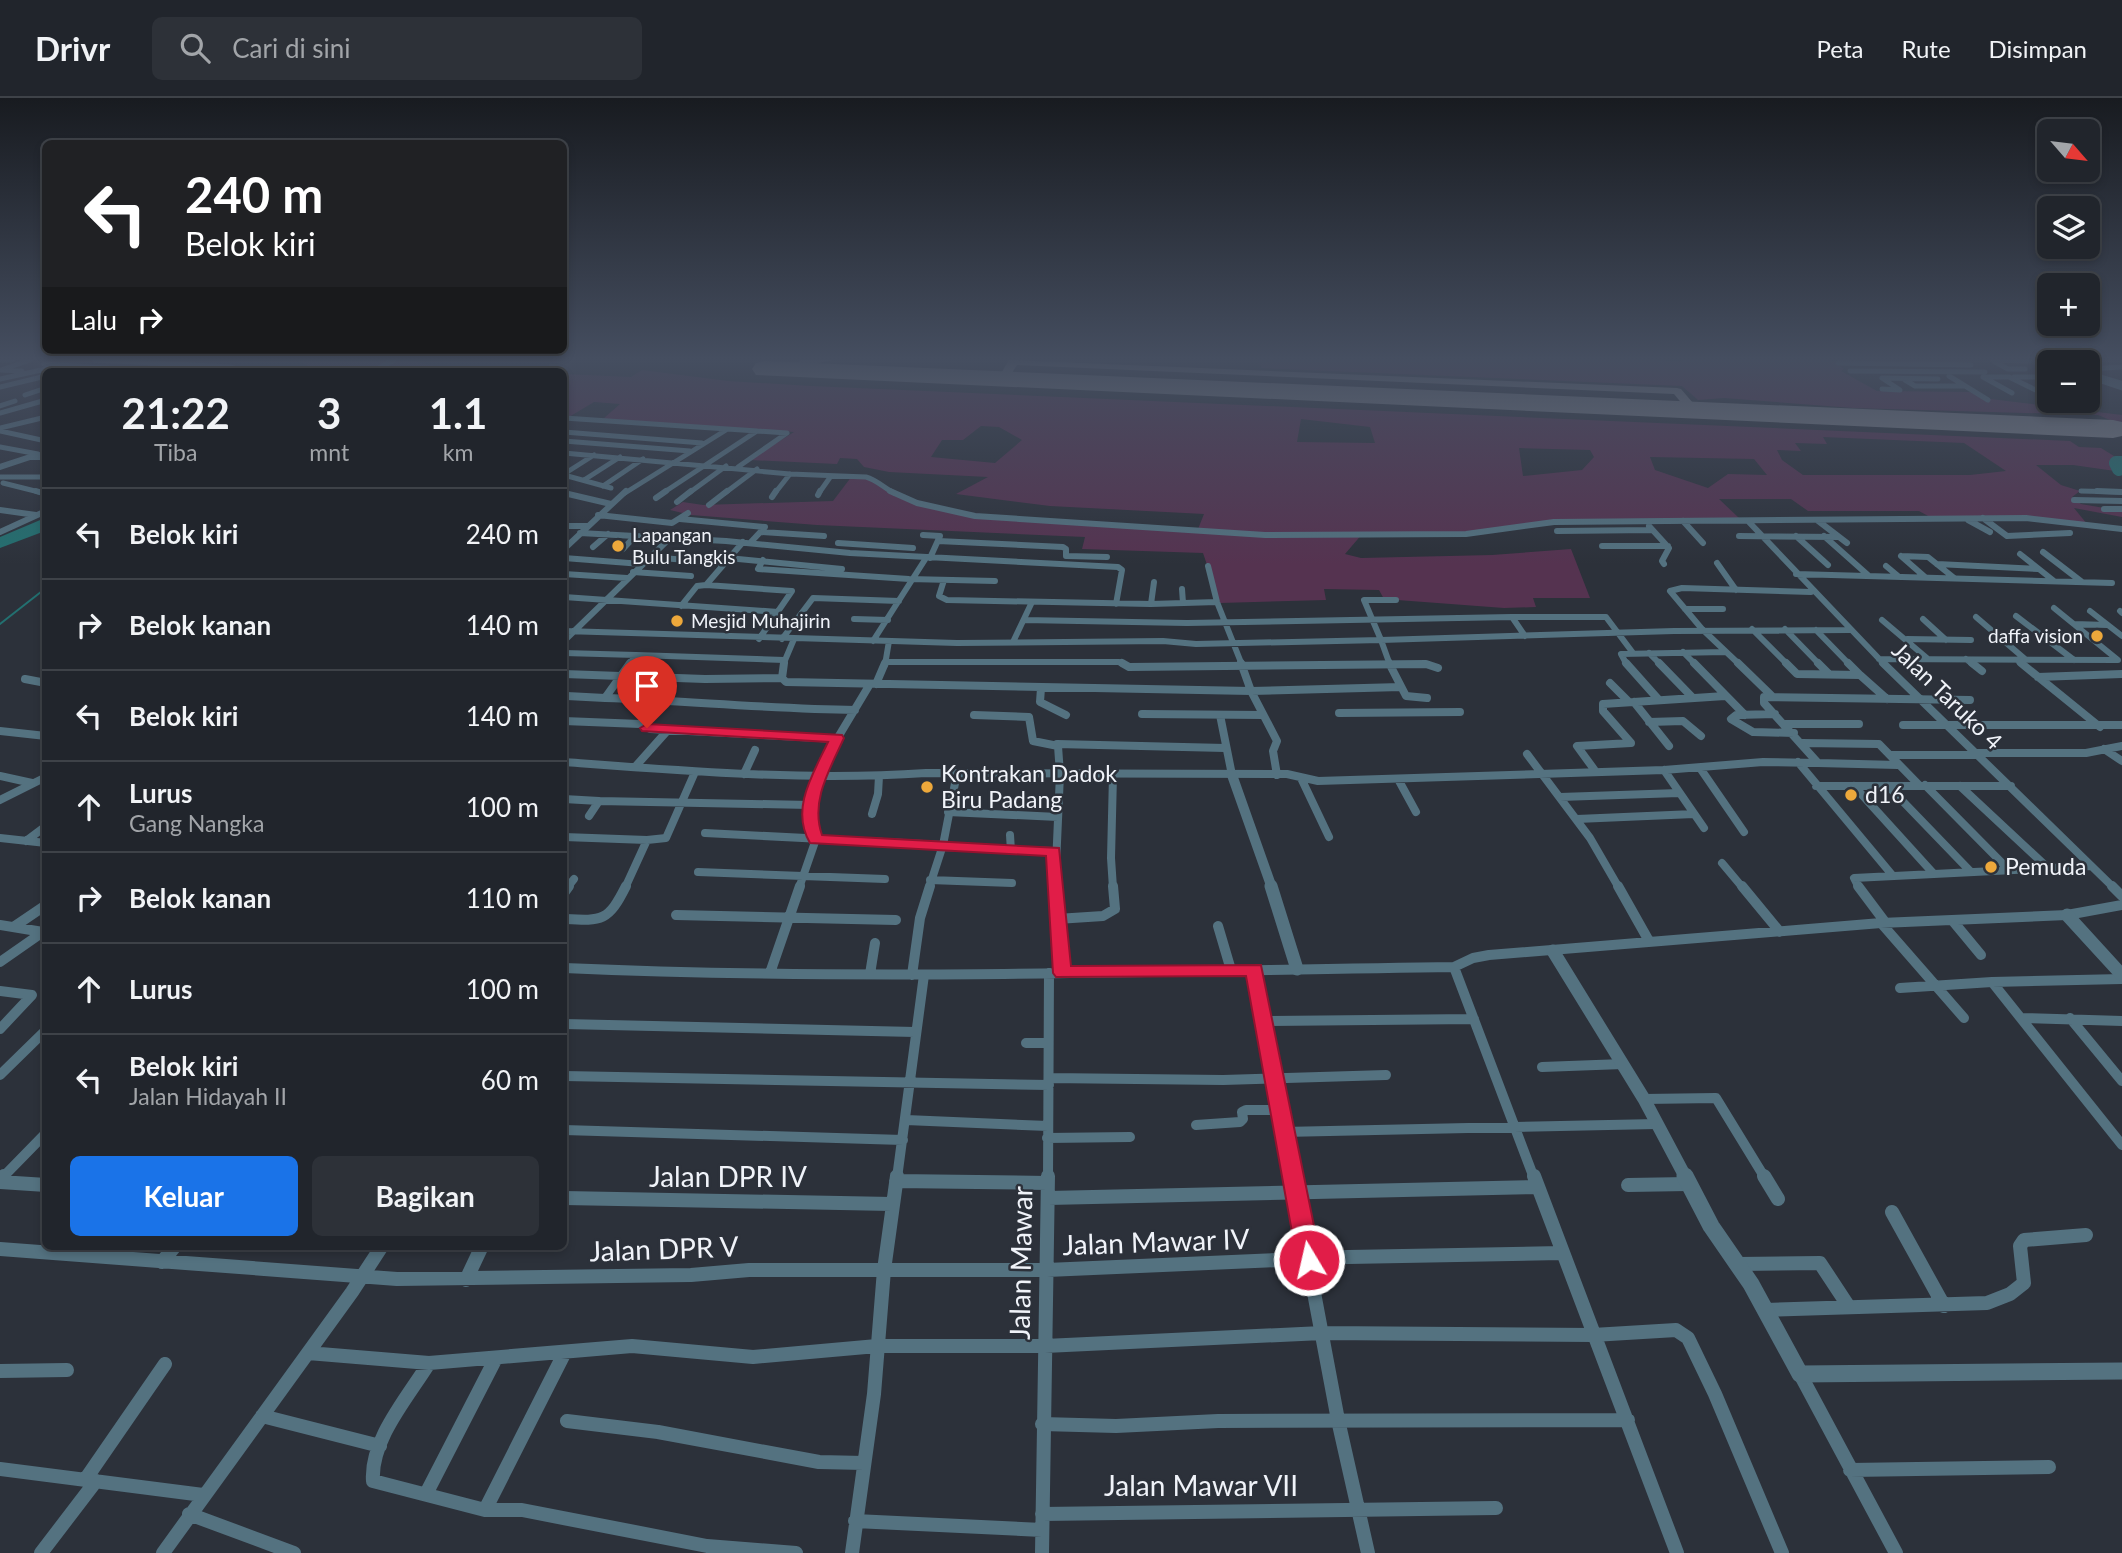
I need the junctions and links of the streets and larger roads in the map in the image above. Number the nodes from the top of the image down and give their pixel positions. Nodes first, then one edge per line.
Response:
1 (712, 428) edge
2 (728, 429) junction
3 (0, 430) edge
4 (757, 430) junction
5 (567, 432) edge
6 (42, 440) edge
7 (567, 441) edge
8 (704, 443) junction
9 (597, 444) junction
10 (0, 447) edge
11 (690, 451) junction
12 (567, 454) edge
13 (581, 454) junction
14 (41, 455) edge
15 (594, 455) junction
16 (620, 457) junction
17 (643, 459) junction
18 (673, 461) junction
19 (1, 465) edge
20 (704, 465) junction
21 (726, 466) junction
22 (737, 467) junction
23 (757, 469) junction
24 (567, 472) edge
25 (790, 474) junction
26 (567, 475) edge
27 (831, 476) junction
28 (42, 477) edge
29 (583, 480) junction
30 (1, 482) edge
31 (603, 486) junction
32 (611, 488) dead end
33 (2081, 491) dead end
34 (2098, 491) junction
35 (2122, 492) edge
36 (42, 493) edge
37 (567, 494) edge
38 (818, 495) dead end
39 (772, 497) dead end
40 (656, 498) dead end
41 (2074, 500) dead end
42 (2113, 500) junction
43 (2122, 501) edge
44 (677, 502) dead end
45 (611, 504) junction
46 (709, 505) dead end
47 (2122, 508) edge
48 (2104, 509) dead end
49 (0, 510) edge
50 (688, 513) dead end
51 (42, 514) edge
52 (598, 515) junction
53 (38, 516) junction
54 (1983, 518) junction
55 (680, 519) junction
56 (1966, 519) junction
57 (1816, 520) junction
58 (1683, 521) junction
59 (1748, 521) junction
60 (1646, 522) junction
61 (567, 526) edge
62 (587, 526) junction
63 (2122, 528) edge
64 (1653, 530) junction
65 (1557, 531) dead end
66 (0, 532) edge
67 (1990, 532) dead end
68 (580, 533) junction
69 (761, 533) junction
70 (608, 534) junction
71 (2070, 534) dead end
72 (923, 535) dead end
73 (635, 536) junction
74 (824, 536) dead end
75 (1739, 536) dead end
76 (1762, 536) junction
77 (1797, 536) junction
78 (1824, 536) junction
79 (1839, 537) junction
80 (670, 538) junction
81 (938, 541) junction
82 (747, 542) junction
83 (1847, 543) dead end
84 (1703, 544) dead end
85 (567, 546) edge
86 (1602, 546) dead end
87 (1668, 546) junction
88 (593, 547) dead end
89 (896, 547) junction
90 (913, 548) dead end
91 (623, 549) dead end
92 (830, 551) junction
93 (2043, 552) dead end
94 (2020, 554) dead end
95 (891, 555) junction
96 (649, 557) junction
97 (567, 558) edge
98 (928, 558) junction
99 (1107, 558) dead end
100 (763, 560) junction
101 (726, 561) junction
102 (1717, 563) dead end
103 (642, 564) junction
104 (1664, 564) dead end
105 (1937, 564) junction
106 (1828, 565) dead end
107 (1208, 566) dead end
108 (1886, 566) dead end
109 (842, 569) dead end
110 (2038, 569) junction
111 (633, 572) junction
112 (567, 574) edge
113 (1796, 574) junction
114 (691, 576) dead end
115 (1869, 576) junction
116 (1898, 576) junction
117 (1925, 577) junction
118 (1953, 577) junction
119 (627, 578) junction
120 (909, 579) junction
121 (944, 580) junction
122 (1675, 580) dead end
123 (995, 581) dead end
124 (2054, 581) junction
125 (1154, 582) dead end
126 (2082, 582) junction
127 (2112, 583) dead end
128 (706, 585) junction
129 (1682, 588) junction
130 (1182, 589) dead end
131 (1736, 590) junction
132 (1811, 592) junction
133 (567, 597) edge
134 (604, 600) junction
135 (1396, 600) dead end
136 (899, 601) junction
137 (1032, 602) junction
138 (1217, 602) junction
139 (1183, 603) junction
140 (1116, 604) junction
141 (1151, 604) junction
142 (681, 606) junction
143 (1685, 608) junction
144 (2054, 608) dead end
145 (1724, 609) dead end
146 (2090, 611) dead end
147 (779, 612) junction
148 (2016, 616) dead end
149 (1512, 617) junction
150 (1976, 617) dead end
151 (854, 619) dead end
152 (1923, 619) dead end
153 (888, 620) junction
154 (1024, 620) junction
155 (1371, 620) junction
156 (1882, 620) dead end
157 (1227, 622) junction
158 (2074, 624) junction
159 (2107, 625) junction
160 (1702, 629) junction
161 (1752, 629) junction
162 (1785, 629) junction
163 (1816, 630) junction
164 (1849, 630) junction
165 (567, 631) edge
166 (573, 631) junction
167 (1621, 635) junction
168 (1525, 636) junction
169 (2122, 636) edge
170 (567, 638) edge
171 (759, 639) junction
172 (782, 639) junction
173 (794, 639) junction
174 (1907, 639) junction
175 (1381, 640) junction
176 (1946, 640) junction
177 (1971, 640) dead end
178 (873, 641) junction
179 (889, 641) junction
180 (1013, 642) junction
181 (1102, 642) junction
182 (1234, 644) junction
183 (1683, 652) junction
184 (1725, 652) junction
185 (567, 653) edge
186 (1633, 653) junction
187 (1649, 653) junction
188 (636, 655) junction
189 (2118, 658) edge
190 (1879, 659) junction
191 (1928, 659) junction
192 (1966, 659) junction
193 (784, 660) junction
194 (2021, 660) junction
195 (2074, 660) junction
196 (886, 662) junction
197 (1103, 662) junction
198 (1390, 665) junction
199 (1243, 667) junction
200 (1438, 668) dead end
201 (1982, 671) dead end
202 (1828, 673) junction
203 (567, 674) edge
204 (2122, 674) edge
205 (1860, 675) junction
206 (621, 677) junction
207 (2038, 677) junction
208 (782, 678) junction
209 (25, 679) dead end
210 (42, 682) edge
211 (1610, 683) dead end
212 (873, 684) junction
213 (1401, 687) junction
214 (1041, 688) junction
215 (1251, 691) junction
216 (567, 696) dead end
217 (1726, 696) junction
218 (1408, 697) junction
219 (1692, 697) junction
220 (1773, 697) junction
221 (604, 698) junction
222 (1427, 698) dead end
223 (1658, 699) junction
224 (1887, 699) junction
225 (1921, 699) junction
226 (1970, 700) dead end
227 (1632, 702) junction
228 (855, 709) junction
229 (1413, 712) junction
230 (1460, 712) dead end
231 (1339, 713) dead end
232 (1142, 714) dead end
233 (1775, 714) junction
234 (974, 715) dead end
235 (1066, 715) dead end
236 (1220, 715) junction
237 (1263, 715) junction
238 (1745, 715) junction
239 (567, 721) edge
240 (1649, 722) junction
241 (1785, 724) junction
242 (1859, 724) dead end
243 (1903, 725) dead end
244 (2122, 725) edge
245 (1950, 726) junction
246 (2100, 727) junction
247 (668, 730) junction
248 (0, 731) edge
249 (1794, 733) junction
250 (42, 736) edge
251 (1701, 736) dead end
252 (837, 738) junction
253 (1802, 743) junction
254 (1056, 744) junction
255 (1669, 746) dead end
256 (2122, 746) edge
257 (1226, 748) junction
258 (2104, 749) junction
259 (755, 750) dead end
260 (1527, 754) dead end
261 (1977, 754) junction
262 (1889, 755) junction
263 (567, 761) edge
264 (2122, 761) edge
265 (1798, 762) junction
266 (1818, 763) junction
267 (1898, 765) junction
268 (635, 768) junction
269 (1700, 768) junction
270 (1664, 770) junction
271 (695, 772) junction
272 (1595, 772) junction
273 (957, 773) junction
274 (744, 774) junction
275 (1060, 774) junction
276 (819, 775) junction
277 (1113, 775) junction
278 (1232, 775) junction
279 (1276, 775) junction
280 (1542, 775) junction
281 (0, 776) edge
282 (879, 776) junction
283 (1301, 778) junction
284 (42, 779) edge
285 (1398, 779) junction
286 (32, 783) junction
287 (1922, 785) junction
288 (1816, 786) junction
289 (1854, 786) junction
290 (1888, 786) junction
291 (1960, 786) junction
292 (2011, 786) junction
293 (1679, 793) junction
294 (1560, 797) junction
295 (567, 799) edge
296 (0, 800) edge
297 (599, 801) junction
298 (682, 803) junction
299 (810, 806) junction
300 (948, 811) junction
301 (1416, 812) dead end
302 (872, 814) dead end
303 (1694, 814) junction
304 (589, 816) dead end
305 (1058, 817) junction
306 (1577, 819) junction
307 (1704, 828) dead end
308 (42, 829) edge
309 (705, 832) dead end
310 (1744, 832) dead end
311 (1010, 835) dead end
312 (567, 837) edge
313 (1329, 837) dead end
314 (0, 838) edge
315 (816, 839) junction
316 (647, 840) junction
317 (26, 841) junction
318 (42, 843) edge
319 (942, 846) junction
320 (1011, 851) junction
321 (1054, 852) junction
322 (1722, 863) dead end
323 (2091, 866) junction
324 (2048, 868) junction
325 (2009, 870) junction
326 (698, 872) dead end
327 (1971, 872) junction
328 (1933, 873) junction
329 (803, 875) junction
330 (1893, 876) junction
331 (574, 879) dead end
332 (885, 879) dead end
333 (930, 880) junction
334 (1012, 883) dead end
335 (567, 889) edge
336 (2122, 896) edge
337 (2122, 905) edge
338 (42, 908) edge
339 (676, 915) dead end
340 (2067, 915) junction
341 (787, 918) junction
342 (567, 919) edge
343 (1057, 919) junction
344 (896, 920) dead end
345 (1952, 920) junction
346 (1883, 923) junction
347 (0, 925) edge
348 (15, 926) junction
349 (1218, 926) dead end
350 (42, 932) edge
351 (1780, 932) junction
352 (42, 933) edge
353 (1649, 941) junction
354 (875, 943) dead end
355 (1553, 951) junction
356 (1981, 955) dead end
357 (0, 962) edge
358 (1454, 967) junction
359 (567, 968) edge
360 (1297, 969) junction
361 (1231, 970) junction
362 (1254, 970) junction
363 (770, 973) junction
364 (1056, 973) junction
365 (870, 974) junction
366 (918, 975) junction
367 (2122, 977) edge
368 (1992, 982) junction
369 (1936, 985) junction
370 (1900, 988) dead end
371 (0, 991) edge
372 (1964, 1018) dead end
373 (2022, 1018) junction
374 (2070, 1018) junction
375 (1474, 1019) junction
376 (1263, 1021) junction
377 (2121, 1022) edge
378 (567, 1024) edge
379 (0, 1029) edge
380 (915, 1032) junction
381 (42, 1034) edge
382 (1026, 1043) dead end
383 (1048, 1043) junction
384 (1623, 1065) junction
385 (1542, 1066) dead end
386 (0, 1075) edge
387 (1386, 1075) dead end
388 (567, 1076) edge
389 (1272, 1077) junction
390 (2122, 1081) edge
391 (1049, 1082) junction
392 (910, 1083) junction
393 (1644, 1099) junction
394 (1279, 1110) junction
395 (906, 1120) junction
396 (1196, 1125) dead end
397 (1657, 1125) junction
398 (1514, 1127) junction
399 (567, 1130) edge
400 (1047, 1132) junction
401 (1283, 1132) junction
402 (42, 1137) edge
403 (1130, 1137) dead end
404 (2119, 1138) edge
405 (903, 1140) junction
406 (0, 1181) edge
407 (896, 1181) junction
408 (1047, 1183) junction
409 (1688, 1184) junction
410 (42, 1185) edge
411 (1628, 1185) dead end
412 (1537, 1187) junction
413 (1296, 1192) junction
414 (567, 1198) edge
415 (1048, 1198) junction
416 (1778, 1199) dead end
417 (892, 1204) junction
418 (1892, 1212) dead end
419 (2086, 1235) dead end
420 (0, 1249) edge
421 (172, 1250) edge
422 (379, 1250) edge
423 (480, 1250) edge
424 (1561, 1253) junction
425 (1309, 1260) junction
426 (162, 1262) junction
427 (1738, 1264) junction
428 (884, 1270) junction
429 (1047, 1270) junction
430 (362, 1276) junction
431 (466, 1280) junction
432 (1944, 1306) junction
433 (1849, 1307) junction
434 (1766, 1310) junction
435 (1322, 1333) junction
436 (1592, 1335) junction
437 (877, 1346) junction
438 (1045, 1346) junction
439 (308, 1353) junction
440 (564, 1354) junction
441 (496, 1358) junction
442 (429, 1363) junction
443 (165, 1364) dead end
444 (66, 1370) dead end
445 (0, 1371) edge
446 (2122, 1371) edge
447 (1800, 1374) junction
448 (262, 1416) junction
449 (567, 1420) dead end
450 (1338, 1420) junction
451 (1628, 1420) junction
452 (1042, 1424) junction
453 (380, 1446) junction
454 (864, 1463) junction
455 (2049, 1467) dead end
456 (0, 1469) edge
457 (1850, 1470) junction
458 (91, 1480) junction
459 (426, 1494) junction
460 (203, 1495) junction
461 (1496, 1508) dead end
462 (485, 1510) junction
463 (1360, 1511) junction
464 (189, 1514) junction
465 (855, 1521) junction
466 (1042, 1522) junction
467 (41, 1553) edge
468 (163, 1553) edge
469 (294, 1553) edge
470 (796, 1553) edge
471 (852, 1553) edge
472 (1042, 1553) edge
473 (1368, 1553) edge
474 (1677, 1553) edge
475 (1782, 1553) edge
476 (1896, 1553) edge

1 - 2 street
2 - 4 street
2 - 8 street
3 - 6 street
4 - 20 street
4 - 22 street
5 - 8 street
7 - 9 street
8 - 11 street
9 - 11 street
9 - 13 street
10 - 14 street
11 - 18 street
12 - 13 street
13 - 15 street
14 - 19 street
15 - 16 street
15 - 24 street
16 - 17 street
16 - 29 street
17 - 18 street
17 - 31 street
18 - 20 street
18 - 45 street
20 - 21 street
20 - 40 street
21 - 22 street
21 - 44 street
22 - 23 street
23 - 25 street
23 - 46 street
25 - 27 street
25 - 39 street
26 - 29 street
27 - 38 street
27 - 60 street
28 - 30 street
29 - 31 street
30 - 36 street
31 - 32 street
33 - 34 street
34 - 35 street
34 - 42 street
37 - 45 street
41 - 42 street
42 - 43 street
42 - 47 street
45 - 52 street
47 - 48 street
49 - 53 street
50 - 55 street
51 - 53 street
52 - 55 street
52 - 62 street
53 - 66 street
54 - 56 street
54 - 63 street
54 - 71 street
55 - 69 street
56 - 57 street
56 - 67 street
57 - 59 street
57 - 79 street
58 - 59 street
58 - 60 street
58 - 84 street
59 - 76 street, Jalan Taruko 4
60 - 64 street
61 - 62 street
62 - 68 street
64 - 65 street
64 - 87 street
68 - 70 street
68 - 85 street
69 - 74 street
69 - 82 street
70 - 73 street
70 - 88 street
72 - 81 street
73 - 80 street
73 - 91 street
75 - 76 street
76 - 77 street
76 - 113 street, Jalan Taruko 4
77 - 78 street
77 - 106 street
78 - 79 street
78 - 115 street
79 - 83 street
80 - 82 street
80 - 96 street
81 - 98 street
81 - 99 street
82 - 92 street
82 - 101 street
86 - 87 street
87 - 104 street
89 - 90 street
89 - 92 street
89 - 95 street
92 - 95 street
93 - 126 street
94 - 110 street
95 - 98 street
96 - 101 street
96 - 103 street
97 - 103 street
98 - 120 street
98 - 140 street
100 - 101 street
100 - 109 street
100 - 120 street
101 - 128 street
102 - 131 street
103 - 111 street
105 - 110 street
105 - 117 street
105 - 118 street
107 - 138 street
108 - 116 street
110 - 124 street
111 - 114 street
111 - 119 street
112 - 119 street
113 - 115 street
113 - 132 street, Jalan Taruko 4
115 - 116 street
116 - 117 street
117 - 118 street
118 - 124 street
119 - 134 street
120 - 121 street
120 - 136 street
121 - 123 street
121 - 137 street
122 - 129 street
124 - 126 street
125 - 141 street
126 - 127 street
128 - 142 street
128 - 147 street
129 - 131 street
129 - 143 street
130 - 139 street
131 - 132 street
132 - 164 street, Jalan Taruko 4
133 - 134 street
134 - 142 street
134 - 166 street
135 - 155 street
136 - 153 street
136 - 172 street
137 - 140 street
137 - 154 street
138 - 139 street
138 - 157 street
139 - 141 street
140 - 141 street
142 - 147 street
143 - 145 street
143 - 160 street
144 - 158 street
146 - 159 street
147 - 171 street
148 - 195 street
149 - 155 street
149 - 167 street
149 - 168 street
150 - 194 street
151 - 153 street
152 - 176 street
153 - 178 street
154 - 157 street
154 - 180 street
155 - 157 street
155 - 175 street
156 - 174 street
157 - 182 street
158 - 159 street
158 - 189 street
159 - 169 street
160 - 161 street
160 - 167 street
160 - 184 street
161 - 162 street
161 - 202 street
162 - 163 street
162 - 202 street
163 - 164 street
163 - 205 street
164 - 190 street, Jalan Taruko 4
165 - 166 street
166 - 170 street
166 - 171 street
167 - 168 street
167 - 186 street
168 - 175 street
171 - 172 street
172 - 173 street
173 - 178 street
173 - 193 street
174 - 176 street
174 - 191 street
175 - 182 street
175 - 198 street
176 - 177 street
178 - 179 street
179 - 180 street
179 - 196 street
180 - 181 street
181 - 182 street
181 - 197 street
182 - 199 street
183 - 184 street
183 - 187 street
183 - 217 street
184 - 220 street
185 - 188 street
186 - 187 street
186 - 223 street
187 - 219 street
188 - 193 street
188 - 206 street
189 - 195 street
190 - 191 street
190 - 225 street, Jalan Taruko 4
191 - 192 street
192 - 194 street
192 - 201 street
193 - 208 street
194 - 195 street
194 - 207 street
196 - 197 street
196 - 212 street
197 - 199 street
198 - 199 street
198 - 200 street
198 - 213 street
199 - 215 street
202 - 205 street
203 - 206 street
204 - 207 street
205 - 224 street
206 - 208 street
206 - 221 street
207 - 246 street
208 - 212 street
209 - 210 street
211 - 227 street
212 - 214 street
212 - 228 street
213 - 215 street
213 - 218 street
214 - 215 street
214 - 235 street
215 - 237 street
216 - 221 street
217 - 219 street
217 - 238 street
218 - 222 street
218 - 229 street
219 - 223 street
220 - 224 street
220 - 233 street
221 - 228 street
223 - 227 street
224 - 225 street
225 - 226 street
225 - 245 street, Jalan Taruko 4
227 - 240 street
227 - 272 street
228 - 252 street
229 - 230 street
229 - 231 street
232 - 236 street
233 - 238 street
233 - 241 street
234 - 254 street
236 - 237 street
236 - 257 street
237 - 279 street
238 - 249 street
239 - 247 street
240 - 251 street
240 - 255 street
241 - 242 street
241 - 249 street
243 - 245 street
244 - 246 street
245 - 246 street
245 - 261 street, Jalan Taruko 4
247 - 252 street
247 - 268 street
248 - 250 street
249 - 253 street
252 - 276 street
253 - 262 street
253 - 266 street
254 - 257 street
254 - 275 street, Jalan Mawar
256 - 258 street
257 - 278 street
258 - 261 street
258 - 264 street
259 - 274 street
260 - 280 street
261 - 262 street
261 - 292 street, Jalan Taruko 4
262 - 267 street
263 - 268 street
265 - 266 street
265 - 269 street
265 - 288 street
266 - 267 street
267 - 287 street
268 - 271 street
269 - 270 street
269 - 310 street
270 - 272 street
270 - 293 street
271 - 274 street
271 - 298 street
272 - 280 street
273 - 275 street
273 - 282 street
273 - 300 street
274 - 276 street
275 - 277 street
275 - 305 street, Jalan Mawar
276 - 282 street
276 - 299 street
277 - 278 street
277 - 343 street
278 - 279 street
278 - 360 street
279 - 283 street
280 - 285 street
280 - 294 street
281 - 286 street
282 - 302 street
283 - 285 street
283 - 313 street
284 - 286 street
285 - 301 street
286 - 296 street
287 - 290 street
287 - 291 street
287 - 325 street
288 - 289 street
288 - 330 street
289 - 290 street
289 - 328 street
290 - 327 street
291 - 292 street
291 - 324 street
292 - 323 street, Jalan Taruko 4
293 - 294 street
293 - 303 street
294 - 306 street
295 - 297 street
297 - 298 street
297 - 304 street
298 - 299 street
298 - 316 street
299 - 315 street
300 - 305 street
300 - 319 street
303 - 306 street
303 - 307 street
305 - 321 street, Jalan Mawar
306 - 353 street
308 - 317 street
309 - 315 street
311 - 320 street
312 - 316 street
314 - 317 street
315 - 319 street
315 - 329 street
316 - 342 street
317 - 318 street
319 - 320 street
319 - 333 street
320 - 321 street
321 - 343 street, Jalan Mawar
322 - 351 street
323 - 324 street
323 - 336 street, Jalan Taruko 4
324 - 325 street
325 - 327 street
326 - 329 street
327 - 328 street
328 - 330 street
329 - 332 street
329 - 341 street
330 - 346 street
331 - 335 street
333 - 334 street
333 - 366 street
337 - 340 street
338 - 348 street
339 - 341 street
340 - 345 street
340 - 367 street
341 - 344 street
341 - 363 street
343 - 364 street, Jalan Mawar
345 - 346 street
345 - 356 street
346 - 351 street
346 - 369 street
347 - 348 street
348 - 350 street
349 - 361 street
351 - 353 street
352 - 357 street
353 - 355 street
354 - 365 street
355 - 358 street
355 - 384 street
358 - 360 street
358 - 375 street
359 - 363 street
360 - 362 street
361 - 362 street
361 - 364 street
362 - 376 street
363 - 365 street
364 - 366 street
364 - 383 street, Jalan Mawar
365 - 366 street
366 - 380 street
367 - 368 street
368 - 369 street
368 - 373 street
369 - 370 street
369 - 372 street
371 - 379 street
373 - 374 street
373 - 404 street
374 - 377 street
374 - 390 street
375 - 376 street
375 - 398 street
376 - 389 street
378 - 380 street
380 - 392 street
381 - 386 street
382 - 383 street
383 - 391 street, Jalan Mawar
384 - 385 street
384 - 393 street
387 - 389 street
388 - 392 street
389 - 391 street
389 - 394 street
391 - 392 street
391 - 400 street, Jalan Mawar
392 - 395 street
393 - 397 street
393 - 416 street
394 - 396 street
394 - 401 street
395 - 400 street
395 - 405 street
397 - 398 street
397 - 409 street
398 - 401 street
398 - 412 street
399 - 405 street
400 - 403 street
400 - 408 street, Jalan Mawar
401 - 413 street
402 - 406 street
405 - 407 street
406 - 410 street
407 - 408 street
407 - 417 street
408 - 415 street, Jalan Mawar
409 - 411 street
409 - 427 street
412 - 413 street
412 - 424 street
413 - 415 street
413 - 425 street
414 - 417 street, Jalan DPR IV
415 - 429 street, Jalan Mawar
417 - 428 street
418 - 432 street
419 - 432 street
420 - 426 street, Jalan DPR V
421 - 426 street
422 - 430 street
423 - 431 street
424 - 425 street, Jalan Mawar IV
424 - 436 street
425 - 429 street, Jalan Mawar IV
425 - 435 street
426 - 430 street, Jalan DPR V
427 - 433 street
427 - 434 street
428 - 429 street, Jalan Mawar IV
428 - 431 street, Jalan DPR V
428 - 437 street
429 - 438 street, Jalan Mawar
430 - 431 street, Jalan DPR V
430 - 439 street
432 - 433 street
433 - 434 street
434 - 447 street
435 - 436 street
435 - 438 street
435 - 450 street
436 - 451 street
436 - 475 street
437 - 438 street
437 - 440 street
437 - 454 street
438 - 452 street, Jalan Mawar
439 - 442 street
439 - 448 street
440 - 441 street
440 - 462 street
441 - 442 street
441 - 459 street
442 - 453 street
443 - 458 street
444 - 445 street
446 - 447 street
447 - 457 street
448 - 453 street
448 - 460 street
449 - 454 street
450 - 451 street
450 - 452 street
450 - 463 street
451 - 474 street
452 - 466 street, Jalan Mawar
453 - 459 street
454 - 465 street
455 - 457 street
456 - 458 street
457 - 476 street
458 - 460 street
458 - 467 street
459 - 462 street
460 - 464 street
461 - 463 street, Jalan Mawar VII
462 - 470 street
463 - 466 street, Jalan Mawar VII
463 - 473 street
464 - 468 street
464 - 469 street
465 - 466 street, Jalan Mawar VII
465 - 471 street
466 - 472 street, Jalan Mawar

